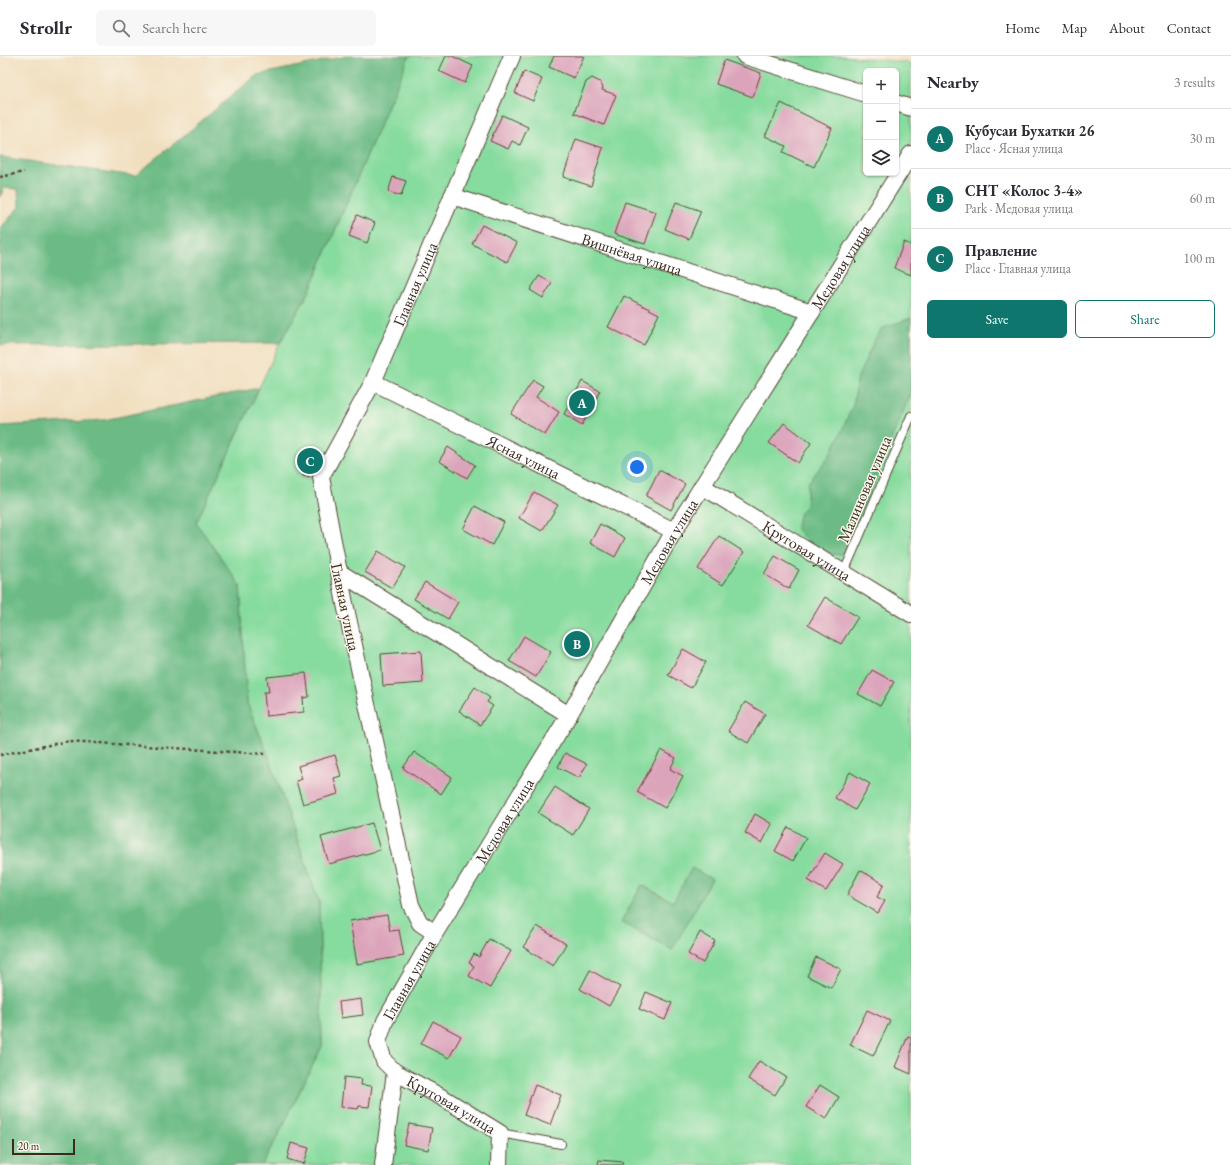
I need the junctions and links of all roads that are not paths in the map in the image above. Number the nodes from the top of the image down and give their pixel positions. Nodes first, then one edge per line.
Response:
1 (512, 56) edge
2 (745, 56) edge
3 (863, 93) edge
4 (899, 104) edge
5 (911, 108) edge
6 (911, 154) edge
7 (452, 196) junction
8 (812, 312) junction
9 (373, 382) junction
10 (911, 416) edge
11 (702, 486) junction
12 (674, 531) junction
13 (339, 572) junction
14 (844, 572) junction
15 (911, 614) edge
16 (569, 715) junction
17 (435, 933) junction
18 (395, 1072) junction
19 (500, 1133) junction
20 (561, 1144) dead end
21 (383, 1165) edge
22 (499, 1165) edge

1 - 7 street, Главная улица
2 - 3 street
4 - 5 street
6 - 8 street, Медовая улица
7 - 8 street, Вишнёвая улица
7 - 9 street, Главная улица
8 - 11 street, Медовая улица
9 - 12 street, Ясная улица
9 - 13 street, Главная улица
10 - 14 lane, Малиновая улица
11 - 12 street, Медовая улица
11 - 14 street, Круговая улица
12 - 16 street, Медовая улица
13 - 16 street
13 - 17 street, Главная улица
14 - 15 street, Круговая улица
16 - 17 street, Медовая улица
17 - 18 street, Главная улица
18 - 19 street, Круговая улица
18 - 21 street
19 - 20 lane
19 - 22 street, Круговая улица

